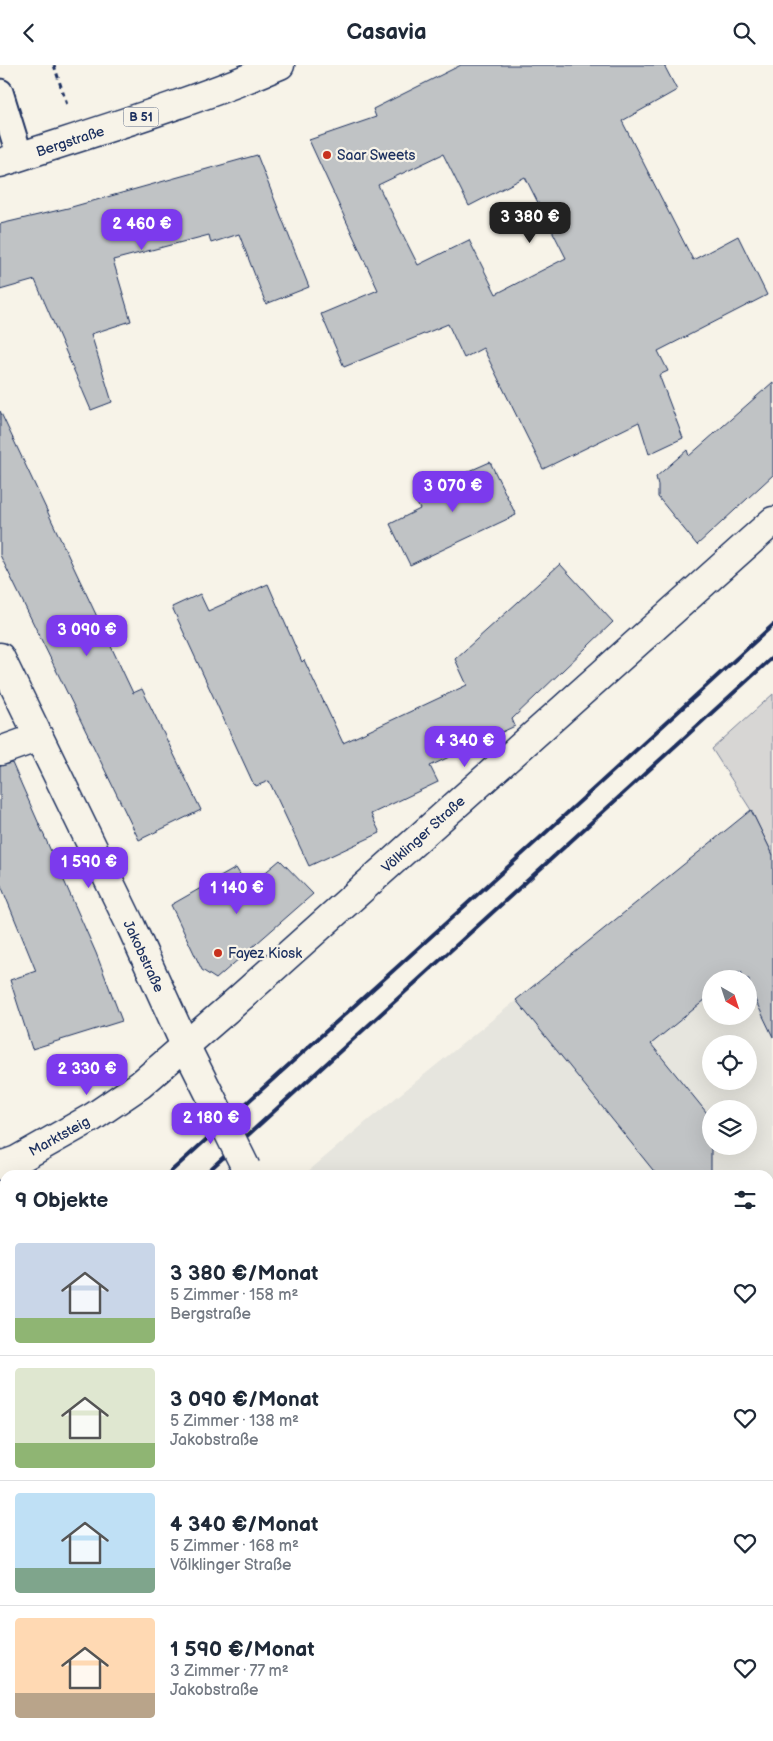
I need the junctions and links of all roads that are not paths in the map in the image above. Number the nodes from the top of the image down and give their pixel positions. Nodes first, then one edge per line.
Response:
1 (280, 65) edge
2 (0, 92) edge
3 (10, 160) edge
4 (773, 521) edge
5 (0, 657) edge
6 (39, 737) junction
7 (0, 751) edge
8 (185, 1045) junction
9 (0, 1166) edge
10 (248, 1170) edge

1 - 3 street, Bergstraße / B 51
2 - 3 lane
4 - 8 street, Völklinger Straße
5 - 6 street, Jakobstraße
6 - 7 street
6 - 8 street, Jakobstraße
8 - 9 street, Marktsteig
8 - 10 street, Jakobstraße, bridge

